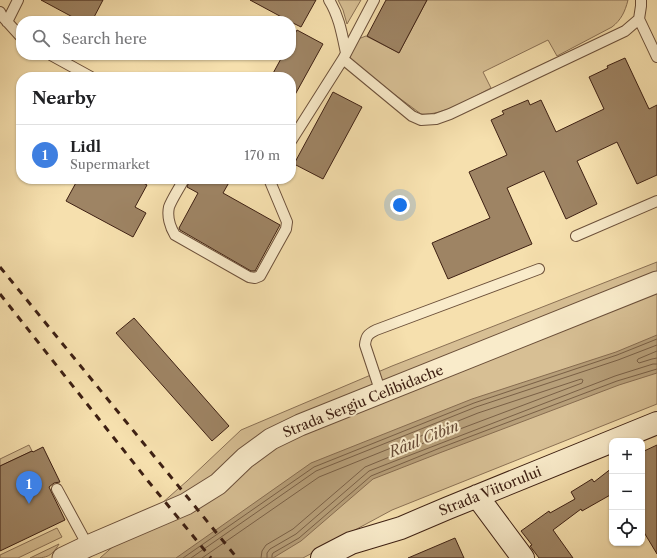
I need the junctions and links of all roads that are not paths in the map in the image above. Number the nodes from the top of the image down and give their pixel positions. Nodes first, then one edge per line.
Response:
1 (18, 0) edge
2 (329, 0) edge
3 (374, 0) edge
4 (641, 0) edge
5 (0, 12) edge
6 (639, 19) junction
7 (8, 22) junction
8 (16, 31) edge
9 (345, 56) junction
10 (657, 57) edge
11 (61, 60) edge
12 (82, 72) edge
13 (296, 133) edge
14 (181, 184) edge
15 (271, 184) edge
16 (657, 201) edge
17 (576, 236) dead end
18 (539, 269) dead end
19 (657, 282) edge
20 (381, 393) junction
21 (657, 423) edge
22 (57, 489) dead end
23 (477, 496) junction
24 (88, 546) junction
25 (63, 558) edge
26 (322, 558) edge
27 (523, 558) edge

1 - 7 lane
2 - 9 lane
3 - 9 lane
4 - 6 lane
5 - 7 lane
6 - 9 lane
6 - 10 lane
7 - 8 lane
9 - 13 lane
11 - 12 lane
14 - 15 lane
16 - 17 lane
18 - 20 lane
19 - 20 street, Strada Sergiu Celibidache
20 - 24 street, Strada Sergiu Celibidache
21 - 23 street, Strada Viitorului
22 - 24 lane
23 - 26 street, Strada Viitorului
23 - 27 street
24 - 25 street, Strada Sergiu Celibidache

